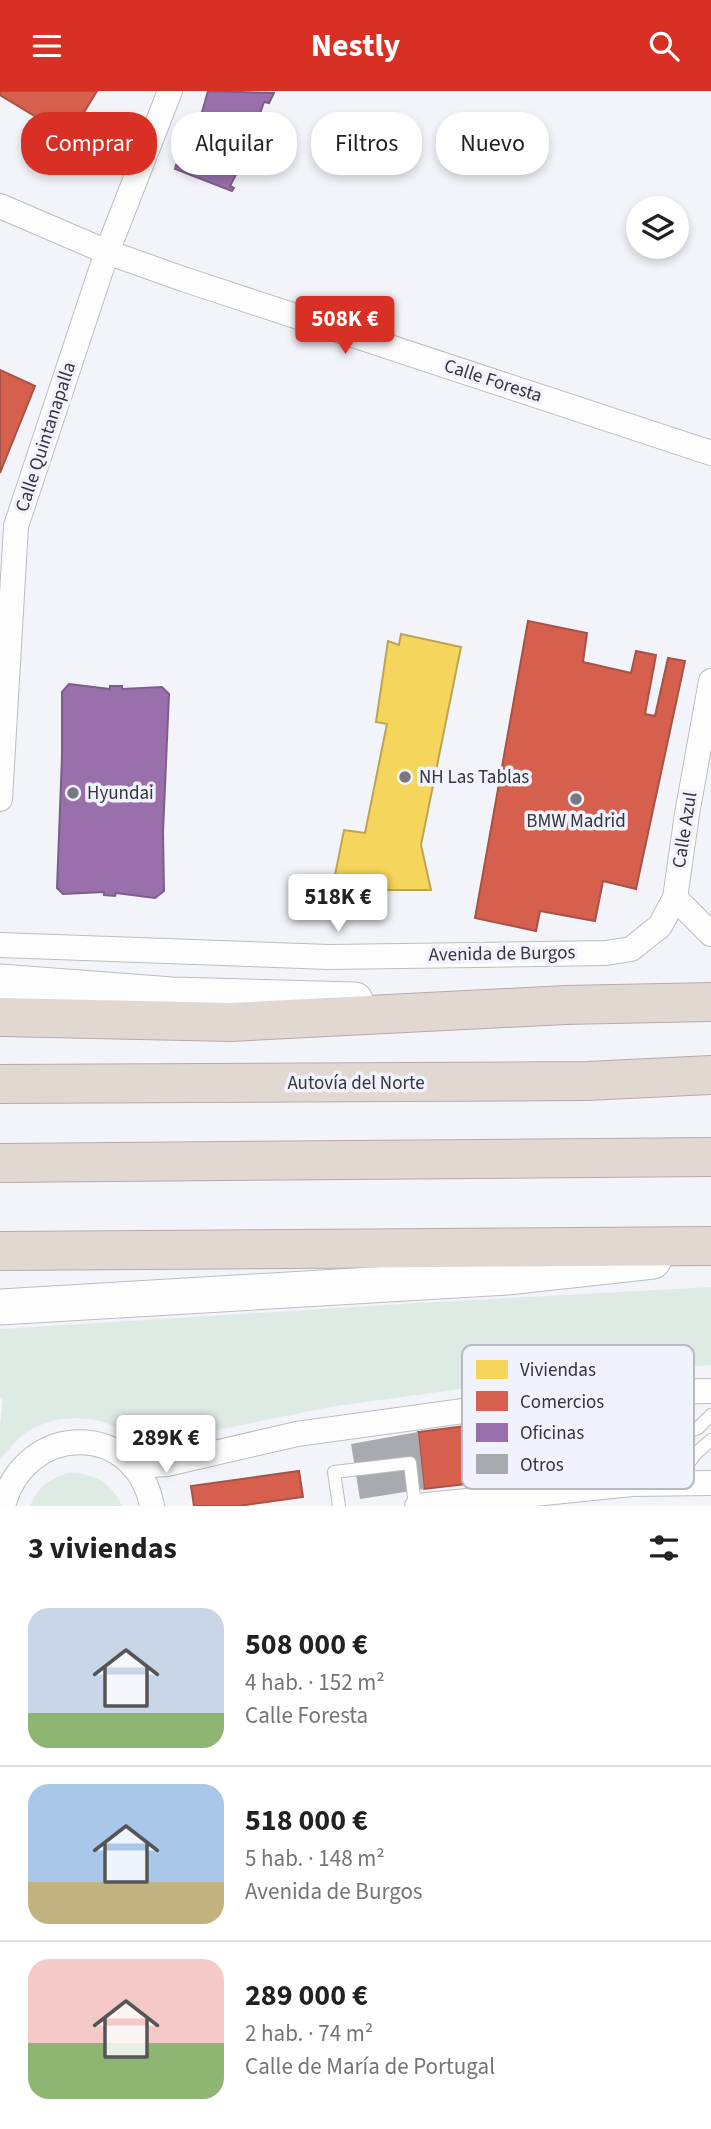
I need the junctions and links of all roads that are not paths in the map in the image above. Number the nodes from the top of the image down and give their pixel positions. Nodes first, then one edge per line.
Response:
1 (170, 91) edge
2 (0, 206) edge
3 (107, 252) junction
4 (711, 453) edge
5 (711, 681) edge
6 (0, 799) edge
7 (675, 898) junction
8 (711, 935) edge
9 (0, 945) edge
10 (0, 982) edge
11 (711, 1002) edge
12 (565, 1005) junction
13 (0, 1017) edge
14 (711, 1075) edge
15 (0, 1084) edge
16 (711, 1157) edge
17 (0, 1163) edge
18 (711, 1246) edge
19 (0, 1251) edge
20 (711, 1254) edge
21 (0, 1307) edge
22 (462, 1413) edge
23 (711, 1415) edge
24 (694, 1430) edge
25 (711, 1440) edge
26 (695, 1454) joint
27 (711, 1454) edge
28 (133, 1466) junction
29 (6, 1484) edge
30 (605, 1489) edge
31 (545, 1500) edge
32 (3, 1506) edge
33 (152, 1506) edge
34 (339, 1506) edge
35 (416, 1506) edge

1 - 3 street, Calle Quintanapalla
2 - 3 street, Calle Foresta
3 - 4 street, Calle Foresta
3 - 6 street, Calle Quintanapalla
5 - 7 street, Calle Azul
7 - 8 street
7 - 9 street, Avenida de Burgos
10 - 12 street
11 - 12 highway
12 - 13 highway
14 - 15 highway, Autovía del Norte
16 - 17 highway
18 - 19 highway
20 - 21 street
22 - 28 street
23 - 24 lane
25 - 26 lane
26 - 27 lane
28 - 29 street
28 - 33 street
29 - 32 street
30 - 31 street
31 - 35 street
34 - 35 lane

